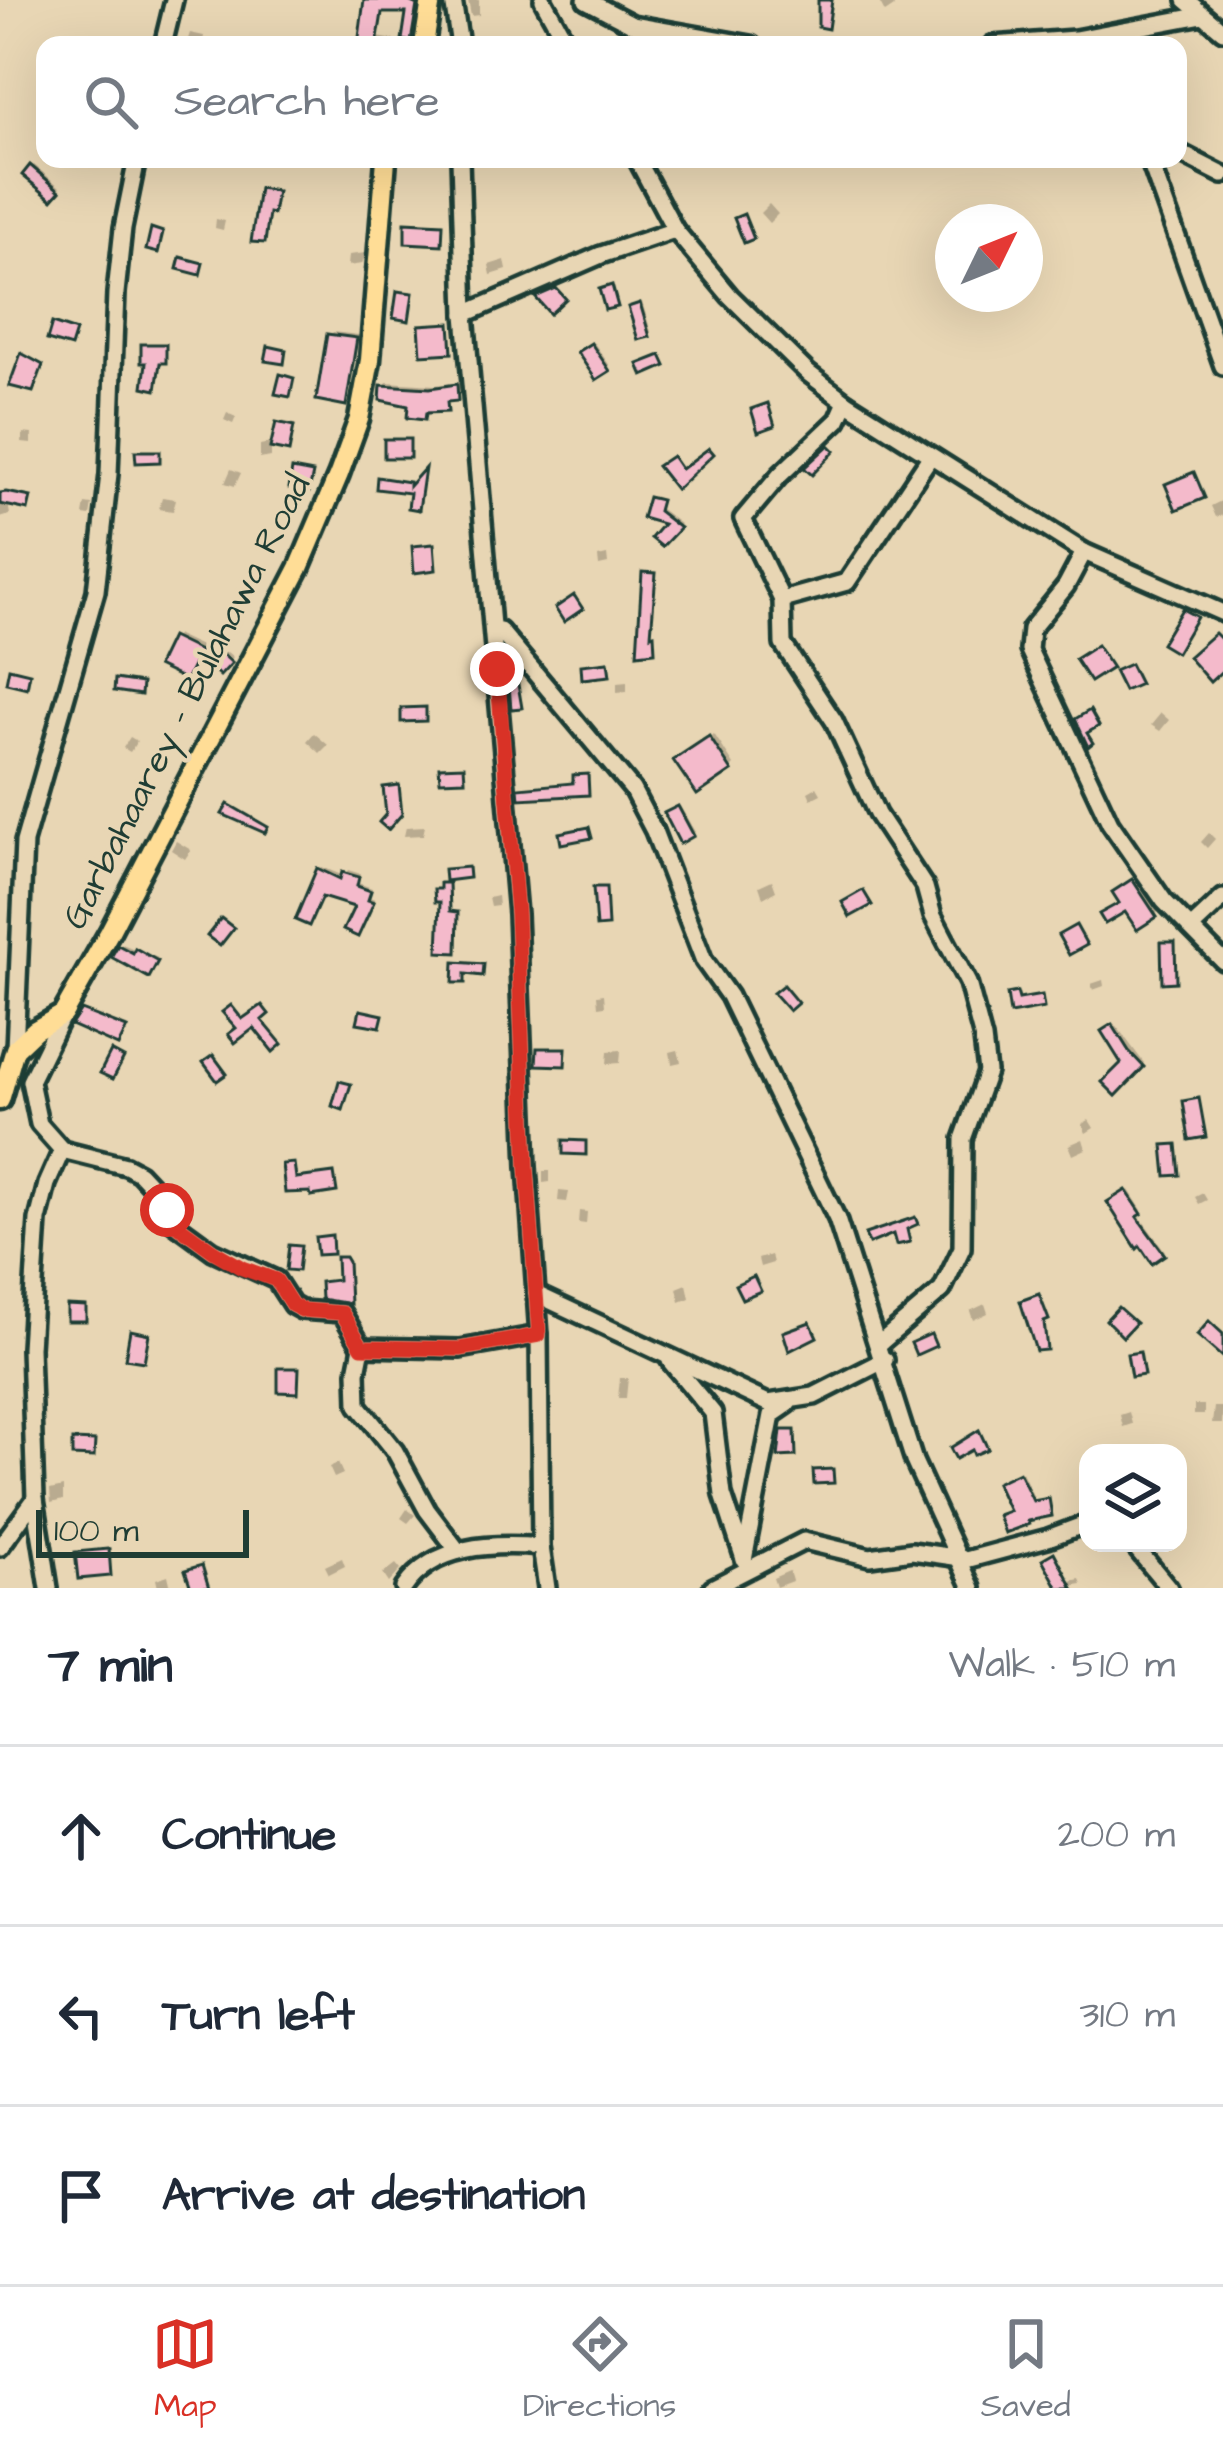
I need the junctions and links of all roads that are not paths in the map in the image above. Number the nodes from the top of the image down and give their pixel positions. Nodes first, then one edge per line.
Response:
1 (174, 0) edge
2 (431, 0) edge
3 (453, 0) edge
4 (543, 0) edge
5 (586, 0) edge
6 (1186, 0) edge
7 (1204, 16) junction
8 (1223, 31) edge
9 (165, 36) edge
10 (425, 36) edge
11 (459, 36) edge
12 (563, 36) edge
13 (700, 36) edge
14 (1092, 36) edge
15 (1187, 157) edge
16 (135, 168) edge
17 (385, 168) edge
18 (460, 168) edge
19 (643, 168) edge
20 (1152, 168) edge
21 (1223, 175) edge
22 (675, 230) junction
23 (465, 314) junction
24 (1223, 366) edge
25 (846, 402) junction
26 (930, 457) junction
27 (1084, 552) junction
28 (782, 600) junction
29 (1223, 613) edge
30 (494, 632) junction
31 (1223, 898) edge
32 (1191, 928) junction
33 (1223, 961) edge
34 (63, 1014) junction
35 (15, 1049) junction
36 (0, 1100) edge
37 (62, 1150) junction
38 (536, 1294) junction
39 (539, 1335) junction
40 (362, 1347) junction
41 (882, 1352) junction
42 (668, 1359) junction
43 (791, 1402) junction
44 (35, 1499) junction
45 (1079, 1526) edge
46 (0, 1547) edge
47 (541, 1547) junction
48 (458, 1551) junction
49 (1139, 1552) edge
50 (961, 1560) junction
51 (743, 1567) junction
52 (406, 1586) edge
53 (49, 1588) edge
54 (548, 1588) edge
55 (712, 1588) edge
56 (972, 1588) edge
57 (1169, 1588) edge

1 - 9 street
2 - 10 main road
3 - 11 street
4 - 12 street
5 - 13 street
6 - 7 street
7 - 8 street
7 - 14 street
15 - 21 street
16 - 35 street
17 - 34 main road, Garbahaarey - Bulahawa Road
18 - 23 street
19 - 22 street
20 - 24 street
22 - 23 street
22 - 25 street
23 - 30 street
25 - 26 street
25 - 28 street
26 - 27 street
26 - 28 street
27 - 29 street
27 - 32 street
28 - 41 street
30 - 38 street
30 - 41 street
31 - 32 street
32 - 33 street
34 - 35 main road, Garbahaarey - Bulahawa Road
34 - 37 street
35 - 36 main road
37 - 40 street
37 - 44 street
38 - 39 street
38 - 42 street
39 - 40 street
39 - 47 street
40 - 48 street
41 - 43 street
41 - 50 street
42 - 43 street
42 - 51 street
43 - 51 street
44 - 46 street
44 - 53 street
45 - 50 street
47 - 48 street
47 - 54 street
48 - 52 street
49 - 57 street
50 - 51 street
50 - 56 street
51 - 55 street

